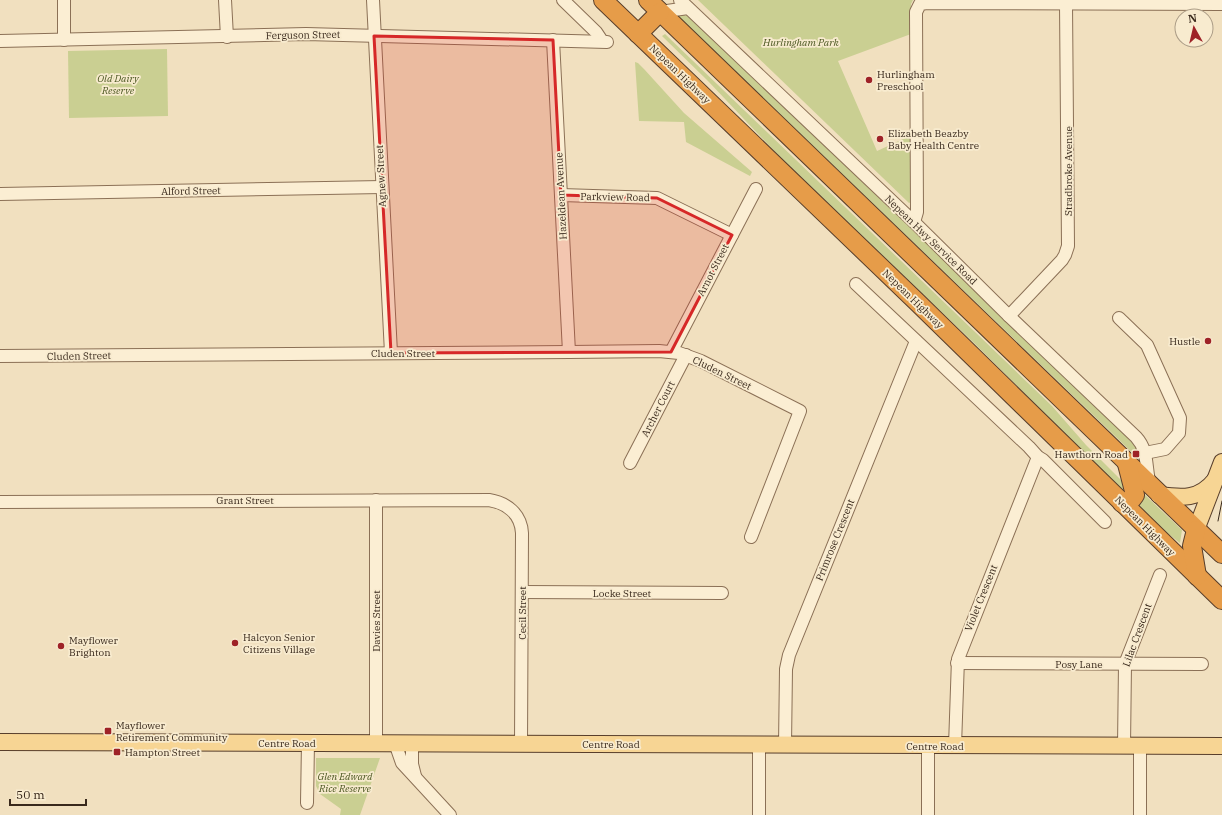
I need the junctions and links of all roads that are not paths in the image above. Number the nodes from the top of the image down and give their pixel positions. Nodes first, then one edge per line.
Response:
1 (64, 0) edge
2 (225, 0) edge
3 (372, 0) edge
4 (563, 0) edge
5 (603, 0) edge
6 (970, 2) edge
7 (998, 2) edge
8 (684, 4) edge
9 (1066, 4) junction
10 (1222, 4) edge
11 (654, 6) edge
12 (638, 34) junction
13 (374, 36) junction
14 (227, 37) junction
15 (64, 40) junction
16 (553, 40) junction
17 (0, 42) edge
18 (382, 187) junction
19 (756, 189) dead end
20 (0, 194) edge
21 (561, 195) junction
22 (914, 222) junction
23 (732, 235) junction
24 (856, 284) dead end
25 (1009, 316) junction
26 (1119, 318) dead end
27 (916, 341) junction
28 (569, 352) junction
29 (671, 352) junction
30 (391, 353) junction
31 (686, 355) junction
32 (0, 356) edge
33 (1146, 453) junction
34 (1038, 457) junction
35 (1222, 462) edge
36 (630, 463) dead end
37 (1127, 463) junction
38 (1215, 480) junction
39 (1155, 490) junction
40 (376, 500) junction
41 (489, 500) joint
42 (0, 502) edge
43 (1122, 503) junction
44 (1105, 522) dead end
45 (1196, 530) junction
46 (751, 537) dead end
47 (1222, 554) edge
48 (1160, 575) dead end
49 (1197, 576) junction
50 (522, 592) junction
51 (722, 593) dead end
52 (1222, 600) edge
53 (957, 663) junction
54 (1125, 664) junction
55 (1202, 664) dead end
56 (0, 742) edge
57 (308, 743) junction
58 (376, 743) junction
59 (395, 743) junction
60 (412, 743) junction
61 (521, 744) junction
62 (759, 745) junction
63 (785, 745) junction
64 (928, 746) junction
65 (955, 746) junction
66 (1124, 746) junction
67 (1140, 746) junction
68 (1222, 746) edge
69 (415, 776) junction
70 (308, 803) dead end
71 (450, 815) edge
72 (759, 815) edge
73 (928, 815) edge
74 (1140, 815) edge

1 - 15 street
2 - 14 street
3 - 13 street, Agnew Street
4 - 16 street, Ferguson Street
5 - 12 highway, Nepean Highway
6 - 7 street
6 - 22 street
7 - 9 street
8 - 11 street, Nepean Hwy Service Road
8 - 22 street, Nepean Hwy Service Road
9 - 10 street
9 - 25 street, Stradbroke Avenue
11 - 12 highway
11 - 37 highway
12 - 43 highway, Nepean Highway
13 - 14 street, Ferguson Street
13 - 16 street, Ferguson Street
13 - 18 street, Agnew Street
14 - 15 street, Ferguson Street
15 - 17 street, Ferguson Street
16 - 21 street, Hazeldean Avenue
18 - 20 street, Alford Street
18 - 30 street, Agnew Street
19 - 23 street, Arnot Street
21 - 23 street, Parkview Road
21 - 28 street, Hazeldean Avenue
22 - 25 street, Nepean Hwy Service Road
23 - 29 street, Arnot Street
24 - 27 street
25 - 33 street, Nepean Hwy Service Road
26 - 33 street
27 - 34 street
27 - 63 street, Primrose Crescent
28 - 29 street, Cluden Street
28 - 30 street, Cluden Street
29 - 31 street, Cluden Street
30 - 32 street, Cluden Street
31 - 36 street, Archer Court
31 - 46 street, Cluden Street
33 - 39 street, Nepean Hwy Service Road
34 - 44 street
34 - 53 street, Violet Crescent
35 - 38 main road
37 - 39 highway
37 - 43 highway
38 - 39 main road
38 - 45 main road
39 - 45 highway
40 - 41 street, Grant Street
40 - 42 street, Grant Street
40 - 58 street, Davies Street
41 - 50 street, Cecil Street
43 - 49 highway, Nepean Highway
45 - 47 highway
45 - 49 highway
48 - 54 street, Lilac Crescent
49 - 52 highway, Nepean Highway
50 - 51 street, Locke Street
50 - 61 street, Cecil Street
53 - 54 street, Posy Lane
53 - 65 street, Violet Crescent
54 - 55 street, Posy Lane
54 - 66 street, Lilac Crescent
56 - 57 main road, Centre Road
57 - 58 main road, Centre Road
57 - 70 street
58 - 59 main road, Centre Road
59 - 60 main road, Centre Road
59 - 69 street
60 - 61 main road, Centre Road
60 - 69 street
61 - 62 main road, Centre Road
62 - 63 main road, Centre Road
62 - 72 street
63 - 64 main road, Centre Road
64 - 65 main road, Centre Road
64 - 73 street
65 - 66 main road, Centre Road
66 - 67 main road, Centre Road
67 - 68 main road, Centre Road
67 - 74 street
69 - 71 street

